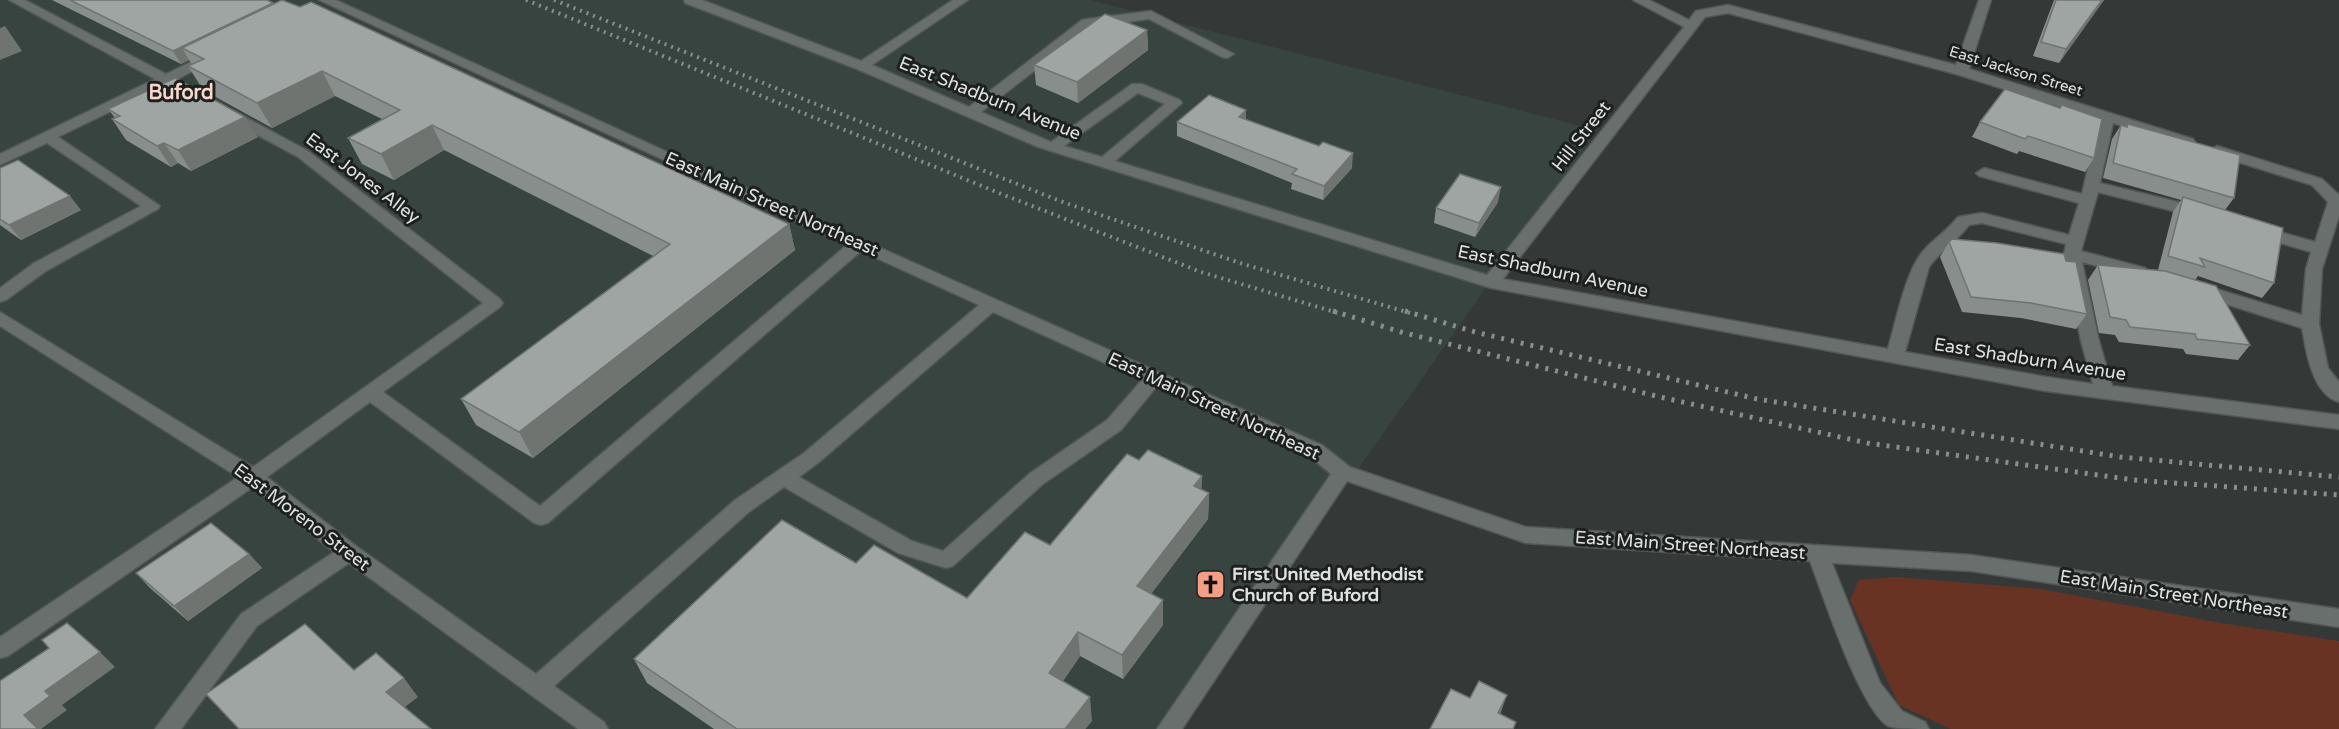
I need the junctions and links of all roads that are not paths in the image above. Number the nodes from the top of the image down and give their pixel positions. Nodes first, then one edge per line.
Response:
1 (15, 0) edge
2 (690, 0) edge
3 (962, 0) edge
4 (1639, 0) edge
5 (1985, 0) edge
6 (323, 2) edge
7 (1701, 14) joint
8 (1691, 27) junction
9 (221, 53) edge
10 (1227, 54) dead end
11 (862, 66) junction
12 (1961, 71) junction
13 (168, 80) junction
14 (970, 113) junction
15 (2107, 117) junction
16 (48, 137) junction
17 (1053, 147) junction
18 (0, 160) edge
19 (1104, 163) junction
20 (1984, 173) dead end
21 (2090, 193) junction
22 (2219, 219) edge
23 (2242, 225) edge
24 (859, 244) junction
25 (2073, 248) junction
26 (2321, 249) junction
27 (2154, 277) edge
28 (1491, 282) junction
29 (2188, 287) edge
30 (0, 296) edge
31 (992, 303) junction
32 (0, 318) edge
33 (2310, 324) junction
34 (1895, 356) junction
35 (1154, 378) junction
36 (370, 392) junction
37 (2105, 392) junction
38 (2339, 395) edge
39 (2339, 422) edge
40 (1343, 472) junction
41 (253, 477) junction
42 (783, 477) junction
43 (349, 552) junction
44 (1818, 554) junction
45 (2339, 618) edge
46 (0, 649) edge
47 (537, 687) junction
48 (167, 729) edge
49 (596, 729) edge
50 (1169, 729) edge
51 (1917, 729) edge

1 - 13 street, East Jones Alley
2 - 11 street, East Shadburn Avenue
3 - 11 street
4 - 8 street
5 - 12 street
6 - 24 street, East Main Street Northeast
7 - 8 street, Hill Street
7 - 12 street, East Jackson Street
8 - 28 street, Hill Street
9 - 13 street
10 - 14 street
11 - 14 street, East Shadburn Avenue
12 - 15 street, East Jackson Street
13 - 16 street
13 - 36 street, East Jones Alley
14 - 17 street, East Shadburn Avenue
15 - 21 street
15 - 26 street, East Jackson Street
16 - 18 street
16 - 30 street
17 - 19 street, East Shadburn Avenue
17 - 19 street
19 - 28 street, East Shadburn Avenue
20 - 21 street
21 - 22 street
21 - 25 street
23 - 26 street
24 - 31 street, East Main Street Northeast
24 - 36 street
25 - 27 street
25 - 34 street
25 - 37 street
26 - 33 street
28 - 34 street, East Shadburn Avenue
29 - 33 street
31 - 35 street, East Main Street Northeast
31 - 42 street
32 - 41 street, East Moreno Street
33 - 38 street
34 - 37 street, East Shadburn Avenue
35 - 40 street, East Main Street Northeast
35 - 42 street
36 - 41 street
37 - 39 street, East Shadburn Avenue
40 - 44 street, East Main Street Northeast
40 - 50 street
41 - 43 street, East Moreno Street
41 - 46 street
42 - 47 street
43 - 47 street, East Moreno Street
43 - 48 street
44 - 45 street, East Main Street Northeast
44 - 51 street
47 - 49 street, East Moreno Street

